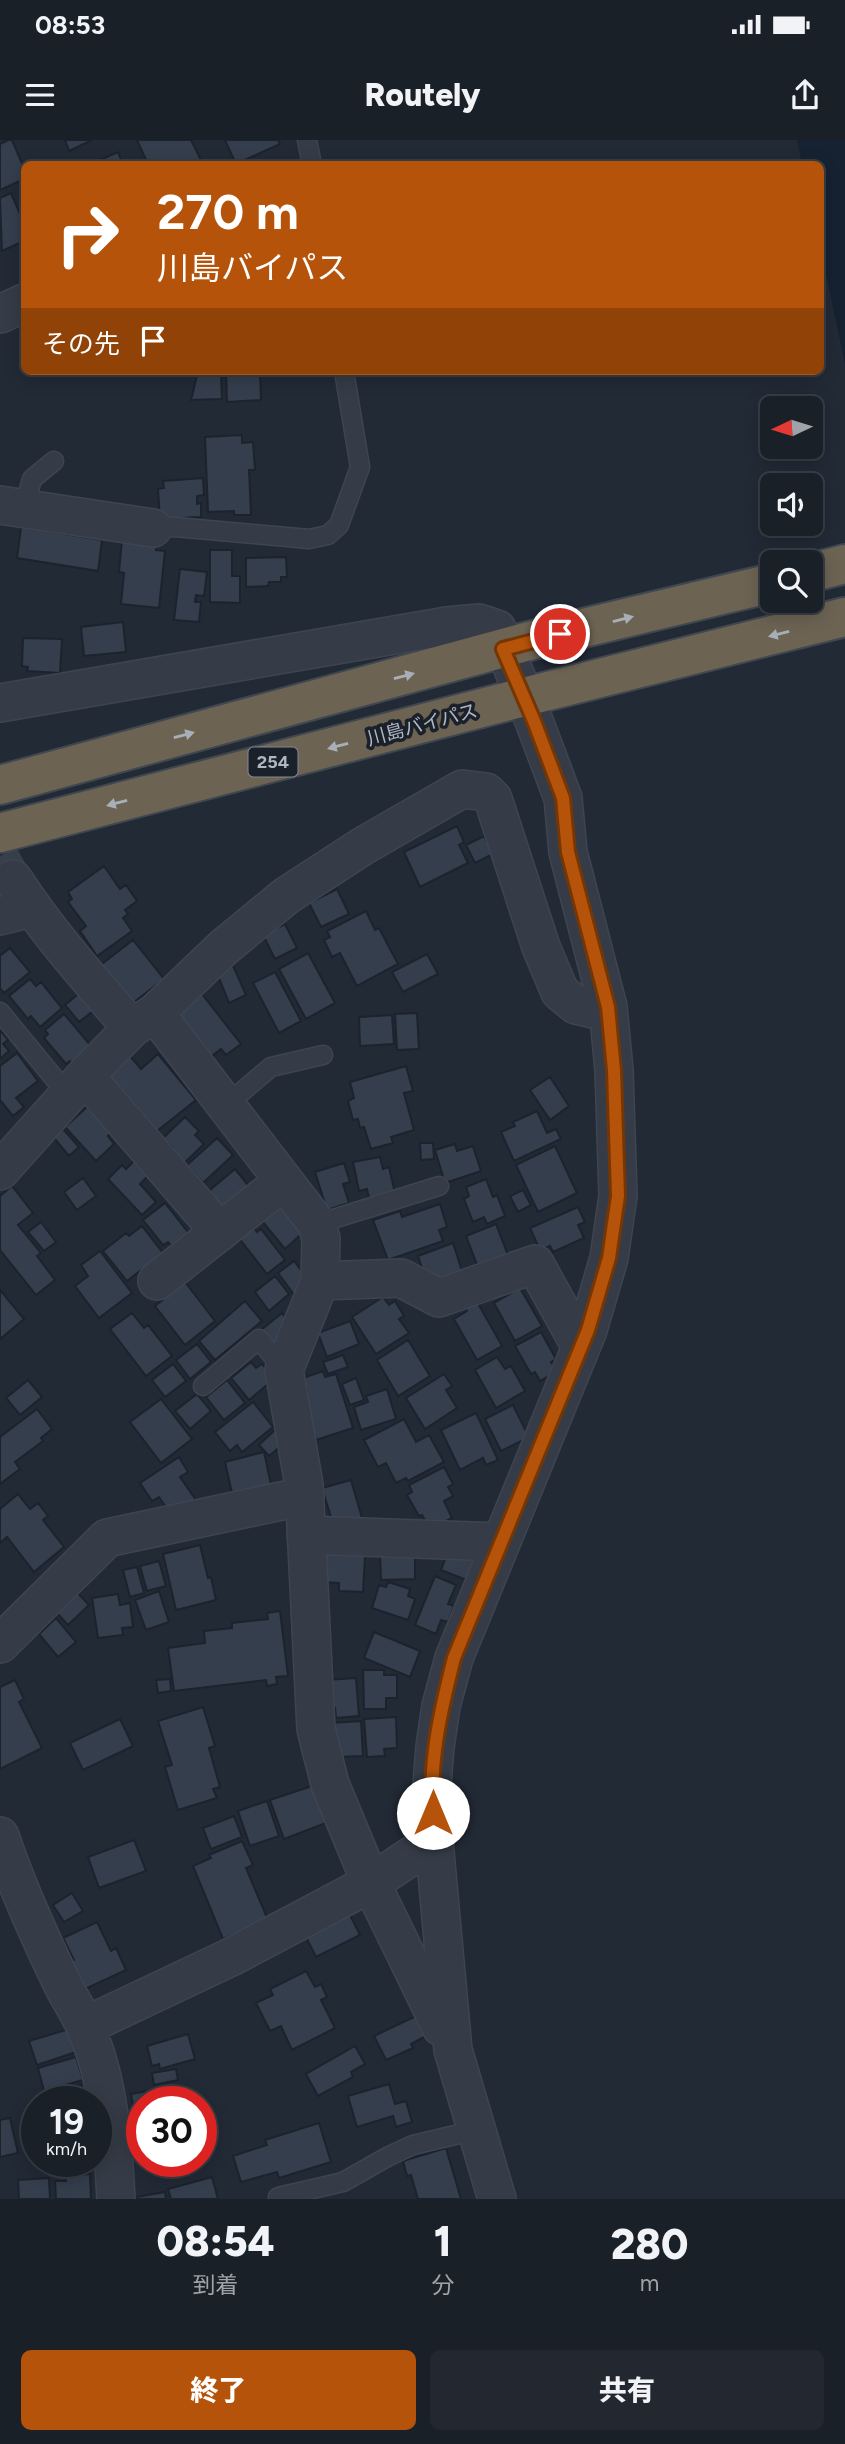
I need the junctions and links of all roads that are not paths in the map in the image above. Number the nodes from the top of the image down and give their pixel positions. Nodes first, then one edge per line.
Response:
1 (307, 140) edge
2 (311, 161) edge
3 (21, 304) edge
4 (0, 314) edge
5 (345, 375) edge
6 (54, 461) dead end
7 (12, 507) edge
8 (153, 528) joint
9 (845, 564) edge
10 (823, 570) edge
11 (760, 586) edge
12 (845, 617) edge
13 (518, 645) junction
14 (535, 694) junction
15 (0, 703) edge
16 (0, 785) edge
17 (0, 833) edge
18 (15, 901) tunnel mouth
19 (608, 1007) junction
20 (0, 1012) edge
21 (144, 1021) junction
22 (324, 1055) dead end
23 (76, 1085) junction
24 (226, 1105) junction
25 (0, 1171) edge
26 (284, 1181) junction
27 (439, 1186) dead end
28 (317, 1224) junction
29 (220, 1232) junction
30 (157, 1281) dead end
31 (320, 1281) junction
32 (581, 1347) junction
33 (284, 1370) junction
34 (204, 1386) dead end
35 (305, 1496) junction
36 (306, 1535) junction
37 (500, 1542) junction
38 (0, 1643) edge
39 (0, 1836) edge
40 (434, 1841) junction
41 (371, 1883) junction
42 (85, 2026) junction
43 (453, 2050) junction
44 (476, 2130) junction
45 (278, 2197) dead end
46 (116, 2199) edge
47 (497, 2199) edge

1 - 2 lane
3 - 4 street
5 - 8 lane
6 - 7 lane
7 - 8 street
9 - 10 highway
13 -> 11 highway, 254
12 -> 14 highway, 川島バイパス / 254
13 - 14 street
13 - 15 street
16 -> 13 highway, 254
14 -> 17 highway, 川島バイパス / 254
14 - 19 street
18 - 21 street
19 - 21 street
19 - 32 street
20 - 23 lane
21 - 23 street
21 - 24 street
22 - 24 lane
23 - 25 street
23 - 29 street
24 - 26 street
26 - 28 street
26 - 29 street
27 - 28 lane
28 - 31 street
29 - 30 street
31 - 32 street
31 - 33 street
32 - 37 street
33 - 34 lane
33 - 35 street
35 - 36 street
35 - 38 street
36 - 37 street
36 - 41 street
37 - 40 street
39 - 42 street
40 - 41 street
40 - 43 street
41 - 42 street
41 - 43 street
42 - 46 street
43 - 44 street
44 - 45 lane
44 - 47 street

